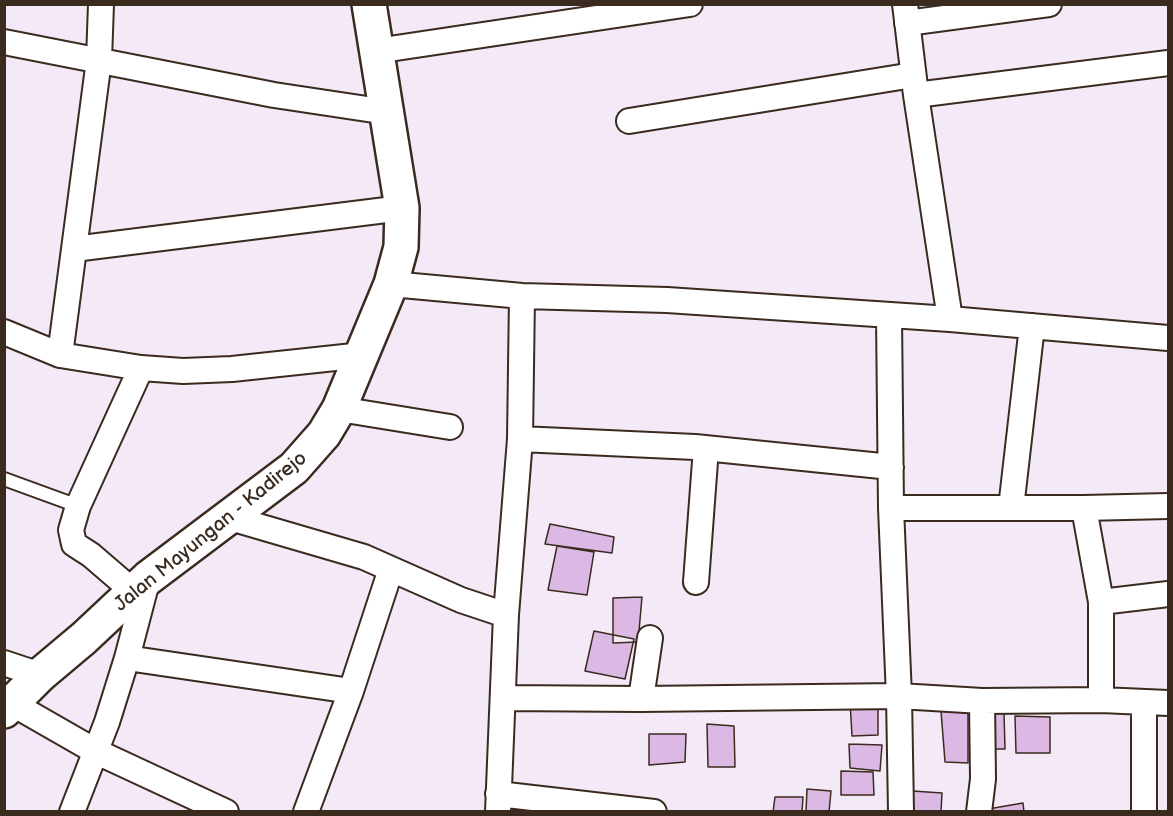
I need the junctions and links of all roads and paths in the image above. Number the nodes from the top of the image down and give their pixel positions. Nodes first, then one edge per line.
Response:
1 (101, 4) edge
2 (369, 4) edge
3 (690, 4) edge
4 (1049, 4) edge
5 (906, 14) edge
6 (4, 42) edge
7 (376, 51) junction
8 (99, 60) junction
9 (1168, 63) edge
10 (915, 85) junction
11 (387, 112) junction
12 (629, 121) dead end
13 (402, 208) junction
14 (74, 249) junction
15 (391, 284) junction
16 (522, 296) junction
17 (889, 315) junction
18 (950, 319) junction
19 (1032, 326) junction
20 (4, 333) edge
21 (1168, 339) edge
22 (60, 355) junction
23 (363, 355) junction
24 (141, 368) junction
25 (339, 409) junction
26 (450, 427) dead end
27 (520, 439) junction
28 (706, 448) junction
29 (891, 467) junction
30 (4, 480) edge
31 (78, 506) junction
32 (1168, 506) edge
33 (891, 508) junction
34 (1011, 508) junction
35 (1084, 508) junction
36 (226, 517) junction
37 (391, 569) junction
38 (696, 582) dead end
39 (141, 585) junction
40 (1168, 594) edge
41 (1101, 602) junction
42 (506, 615) junction
43 (650, 638) dead end
44 (127, 658) junction
45 (4, 663) edge
46 (40, 675) junction
47 (351, 691) junction
48 (899, 696) junction
49 (504, 698) junction
50 (640, 699) junction
51 (1101, 700) junction
52 (982, 701) junction
53 (1144, 703) junction
54 (1168, 703) edge
55 (9, 707) edge
56 (95, 752) junction
57 (498, 802) edge
58 (72, 812) edge
59 (226, 812) edge
60 (306, 812) edge
61 (654, 812) edge
62 (901, 812) edge
63 (979, 812) edge
64 (1144, 812) edge

1 - 8 street
2 - 7 main road, Jalan Mayungan - Kadirejo
3 - 7 street
4 - 5 street
5 - 10 street
6 - 8 street
7 - 11 main road, Jalan Mayungan - Kadirejo
8 - 11 street
8 - 14 street
9 - 10 street
10 - 12 street
10 - 18 street
11 - 13 main road, Jalan Mayungan - Kadirejo
13 - 14 street
13 - 15 main road, Jalan Mayungan - Kadirejo
14 - 22 street
15 - 16 street
15 - 23 main road, Jalan Mayungan - Kadirejo
16 - 17 street
16 - 27 street
17 - 18 street
17 - 29 street
18 - 19 street
19 - 21 street
19 - 34 street
20 - 22 street
22 - 24 street
23 - 24 street
23 - 25 main road, Jalan Mayungan - Kadirejo
24 - 31 street
25 - 26 street
25 - 36 main road, Jalan Mayungan - Kadirejo
27 - 28 street
27 - 42 street
28 - 29 street
28 - 38 street
29 - 33 street
30 - 31 lane
31 - 39 street
32 - 35 street
33 - 34 street
33 - 48 street
34 - 35 street
35 - 41 street
36 - 37 street
36 - 39 main road, Jalan Mayungan - Kadirejo
37 - 42 street
37 - 47 street
39 - 44 street
39 - 46 main road, Jalan Mayungan - Kadirejo
40 - 41 street
41 - 51 street
42 - 49 street
43 - 50 street
44 - 47 street
44 - 56 street
45 - 46 street
46 - 55 main road, Jalan Mayungan - Kadirejo
47 - 60 street
48 - 50 street
48 - 52 street
48 - 62 street
49 - 50 street
49 - 57 street
51 - 52 street
51 - 53 street
52 - 63 street
53 - 54 street
53 - 64 street
55 - 56 street
56 - 58 street
56 - 59 street
57 - 61 street

